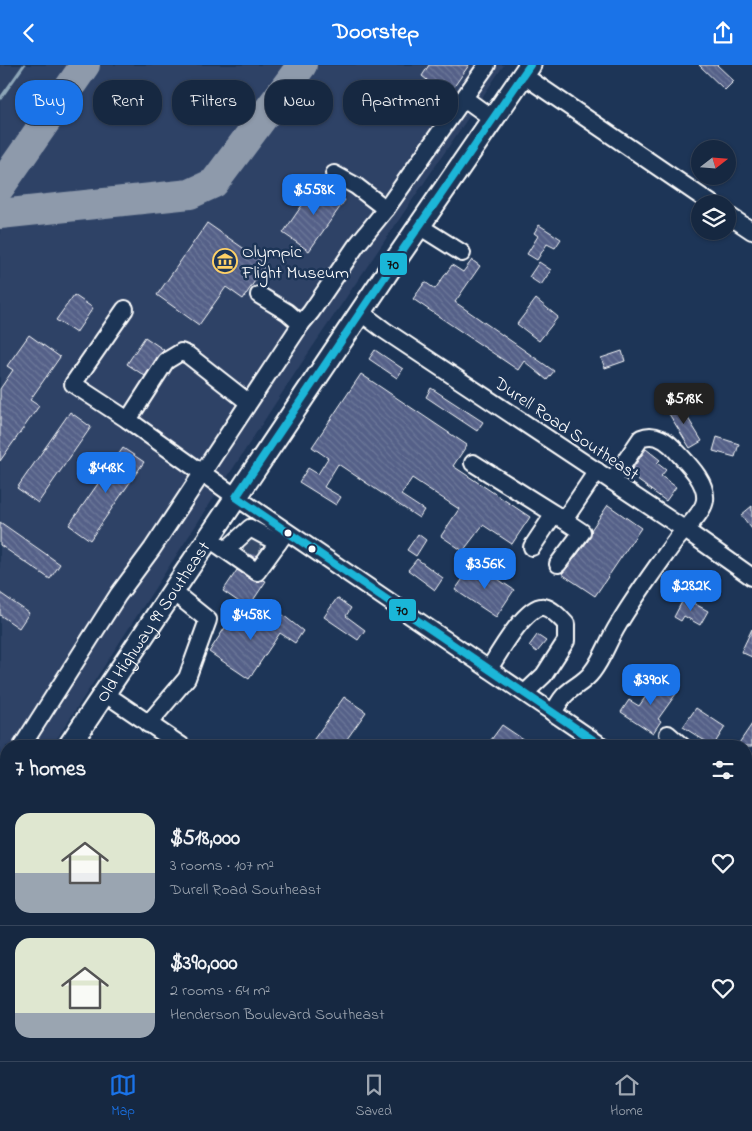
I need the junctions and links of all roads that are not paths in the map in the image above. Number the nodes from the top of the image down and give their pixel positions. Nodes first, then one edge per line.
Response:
1 (486, 65) edge
2 (527, 70) edge
3 (464, 98) junction
4 (493, 119) junction
5 (334, 174) dead end
6 (700, 195) edge
7 (386, 209) junction
8 (736, 220) edge
9 (419, 226) junction
10 (752, 231) edge
11 (462, 253) dead end
12 (259, 295) dead end
13 (125, 309) dead end
14 (360, 312) junction
15 (301, 324) junction
16 (248, 402) junction
17 (128, 420) junction
18 (473, 463) dead end
19 (596, 471) junction
20 (202, 472) junction
21 (612, 481) junction
22 (236, 497) junction
23 (559, 517) junction
24 (684, 529) junction
25 (208, 538) junction
26 (257, 544) junction
27 (532, 547) dead end
28 (558, 564) dead end
29 (752, 577) edge
30 (172, 591) junction
31 (489, 669) junction
32 (104, 693) junction
33 (525, 693) junction
34 (552, 713) junction
35 (148, 724) junction
36 (668, 734) dead end
37 (26, 740) edge
38 (73, 740) edge
39 (173, 740) edge
40 (593, 740) edge
41 (675, 740) edge

1 - 3 street
2 - 4 main road, Old Highway 99 Southeast
2 - 6 street
3 - 4 street
3 - 7 street
4 - 9 main road, Old Highway 99 Southeast
5 - 7 street
7 - 15 street
8 - 10 street
9 - 11 street
9 - 14 main road, Old Highway 99 Southeast
12 - 15 street
13 - 17 street
14 - 19 street, Durell Road Southeast
14 - 22 main road, Old Highway 99 Southeast
15 - 16 street
16 - 17 street
16 - 20 street
17 - 20 street
18 - 23 street
19 - 21 street, Durell Road Southeast
19 - 23 street
20 - 22 street
20 - 37 street
21 - 24 street, Durell Road Southeast
21 - 24 street
22 - 25 main road, Old Highway 99 Southeast
22 - 26 street
23 - 27 street
23 - 28 street
24 - 29 street, Durell Road Southeast
24 - 34 street
25 - 26 street
25 - 30 main road, Old Highway 99 Southeast
26 - 31 street
30 - 32 main road, Old Highway 99 Southeast
30 - 35 street
31 - 33 street
31 - 33 street
32 - 35 street
32 - 38 main road, Old Highway 99 Southeast
33 - 34 street
34 - 40 street
35 - 39 street
36 - 41 street

